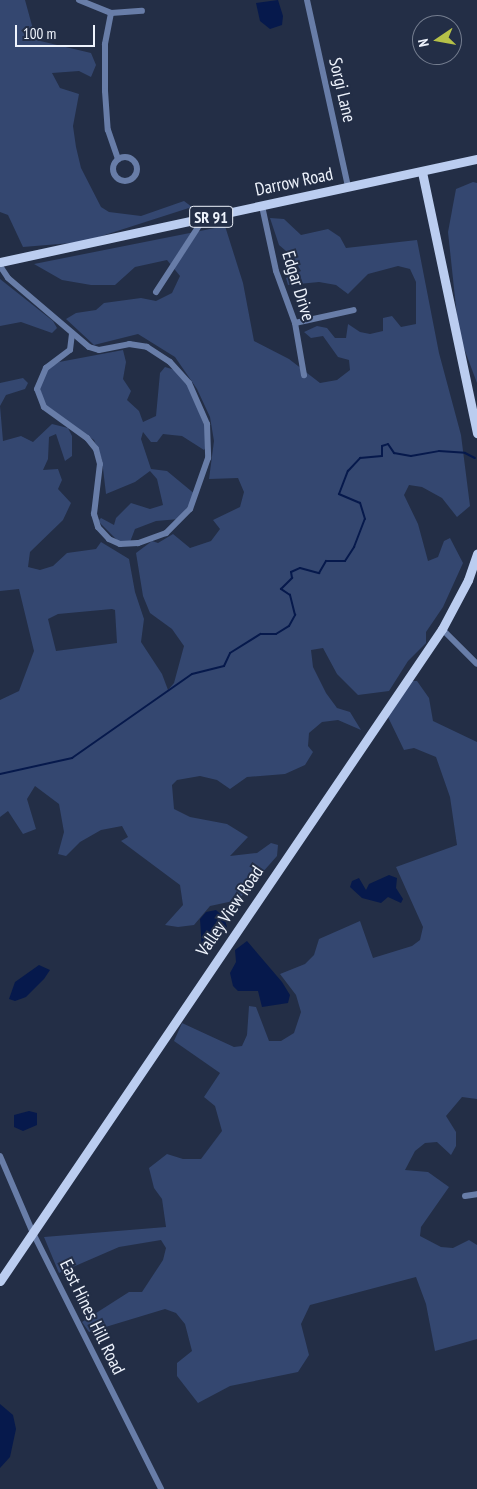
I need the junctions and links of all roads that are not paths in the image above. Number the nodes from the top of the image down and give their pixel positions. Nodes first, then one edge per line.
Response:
1 (79, 0) edge
2 (307, 0) edge
3 (142, 10) dead end
4 (110, 13) junction
5 (118, 159) dead end
6 (477, 160) edge
7 (422, 172) junction
8 (348, 187) junction
9 (262, 206) junction
10 (204, 218) junction
11 (0, 262) edge
12 (0, 266) edge
13 (156, 292) dead end
14 (354, 310) dead end
15 (295, 323) junction
16 (72, 333) junction
17 (304, 375) dead end
18 (477, 434) edge
19 (477, 554) edge
20 (442, 629) junction
21 (477, 664) edge
22 (0, 1156) edge
23 (477, 1194) edge
24 (465, 1196) dead end
25 (33, 1233) junction
26 (0, 1281) edge
27 (161, 1489) edge

1 - 4 street
2 - 8 street, Sorgi Lane
3 - 4 street
4 - 5 street
6 - 7 main road, Darrow Road / SR 91
7 - 8 main road, Darrow Road / SR 91
7 - 18 main road
8 - 9 main road, Darrow Road / SR 91
9 - 10 main road, Darrow Road / SR 91
9 - 15 street, Edgar Drive
10 - 11 main road, Darrow Road / SR 91
10 - 13 street
12 - 16 street
14 - 15 street
15 - 17 street, Edgar Drive
16 - 16 street
19 - 20 main road, Valley View Road
20 - 21 street
20 - 25 main road, Valley View Road
22 - 25 street, East Hines Hill Road
23 - 24 street
25 - 26 main road, Valley View Road
25 - 27 street, East Hines Hill Road

